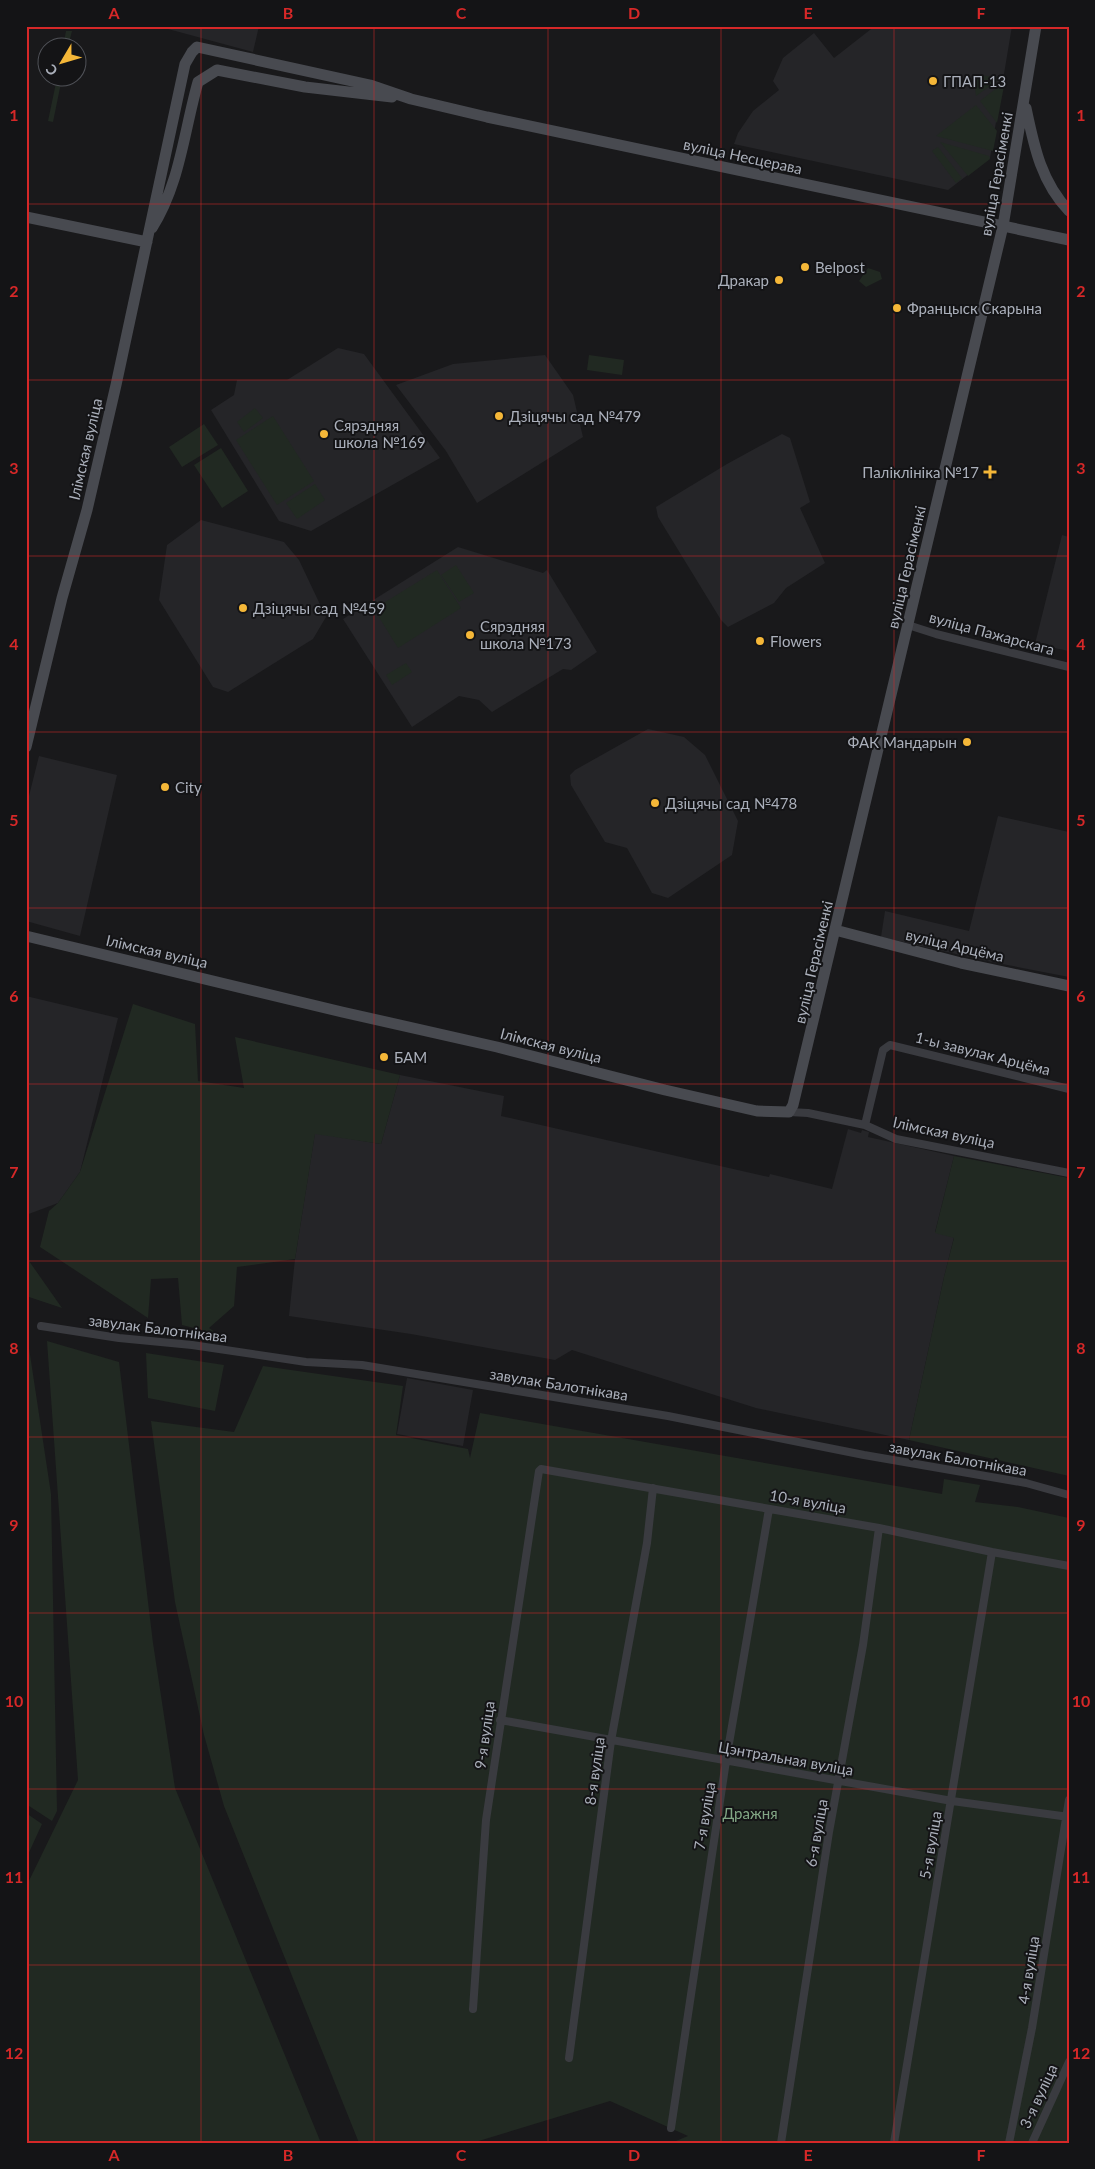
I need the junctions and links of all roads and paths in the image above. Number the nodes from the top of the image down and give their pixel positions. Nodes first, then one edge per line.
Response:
1 (1036, 26) edge
2 (223, 53) junction
3 (217, 70) junction
4 (311, 70) junction
5 (305, 87) junction
6 (411, 99) junction
7 (1024, 100) junction
8 (164, 156) junction
9 (179, 159) junction
10 (1069, 211) edge
11 (26, 217) edge
12 (1003, 226) junction
13 (149, 236) junction
14 (1069, 240) edge
15 (908, 625) junction
16 (1069, 667) edge
17 (26, 747) edge
18 (835, 930) junction
19 (26, 936) edge
20 (1069, 986) edge
21 (1069, 1089) edge
22 (789, 1112) junction
23 (865, 1125) junction
24 (1069, 1173) edge
25 (41, 1326) dead end
26 (541, 1469) joint
27 (653, 1488) junction
28 (1069, 1495) edge
29 (769, 1509) junction
30 (879, 1528) junction
31 (992, 1552) junction
32 (1069, 1566) edge
33 (500, 1720) junction
34 (611, 1741) junction
35 (726, 1761) junction
36 (838, 1780) junction
37 (1069, 1800) edge
38 (952, 1801) junction
39 (1067, 1817) edge
40 (473, 2008) dead end
41 (569, 2058) dead end
42 (1069, 2062) edge
43 (671, 2128) dead end
44 (781, 2143) edge
45 (894, 2143) edge
46 (1008, 2143) edge
47 (1032, 2143) edge

1 - 7 street, вуліца Герасіменкі
2 - 3 street
2 - 4 street
2 - 8 street, Ілімская вуліца
3 - 5 street
3 - 9 street
4 - 5 street
4 - 6 street
5 - 6 street
6 - 12 street, вуліца Несцерава
7 - 10 street
7 - 12 street, вуліца Герасіменкі
8 - 9 street
8 - 13 street, Ілімская вуліца
9 - 13 street
11 - 13 street
12 - 14 street, вуліца Несцерава
12 - 15 street, вуліца Герасіменкі
13 - 17 street, Ілімская вуліца
15 - 16 street, вуліца Пажарскага
15 - 18 street, вуліца Герасіменкі
18 - 20 street, вуліца Арцёма
18 - 22 street, вуліца Герасіменкі
19 - 22 street, Ілімская вуліца
21 - 23 street, 1-ы завулак Арцёма
22 - 23 street, Ілімская вуліца
23 - 24 street, Ілімская вуліца
25 - 28 street, завулак Балотнікава
26 - 27 street, 10-я вуліца
26 - 33 street, 9-я вуліца
27 - 29 street, 10-я вуліца
27 - 34 street, 8-я вуліца
29 - 30 street, 10-я вуліца
29 - 35 street, 7-я вуліца
30 - 31 street, 10-я вуліца
30 - 36 street, 6-я вуліца
31 - 32 street, 10-я вуліца
31 - 38 street, 5-я вуліца
33 - 34 street, Цэнтральная вуліца
33 - 40 street, 9-я вуліца
34 - 35 street, Цэнтральная вуліца
34 - 41 street, 8-я вуліца
35 - 36 street, Цэнтральная вуліца
35 - 43 street, 7-я вуліца
36 - 38 street, Цэнтральная вуліца
36 - 44 street, 6-я вуліца
37 - 39 street, 4-я вуліца
38 - 39 street, Цэнтральная вуліца
38 - 45 street, 5-я вуліца
39 - 46 street, 4-я вуліца
42 - 47 street, 3-я вуліца

